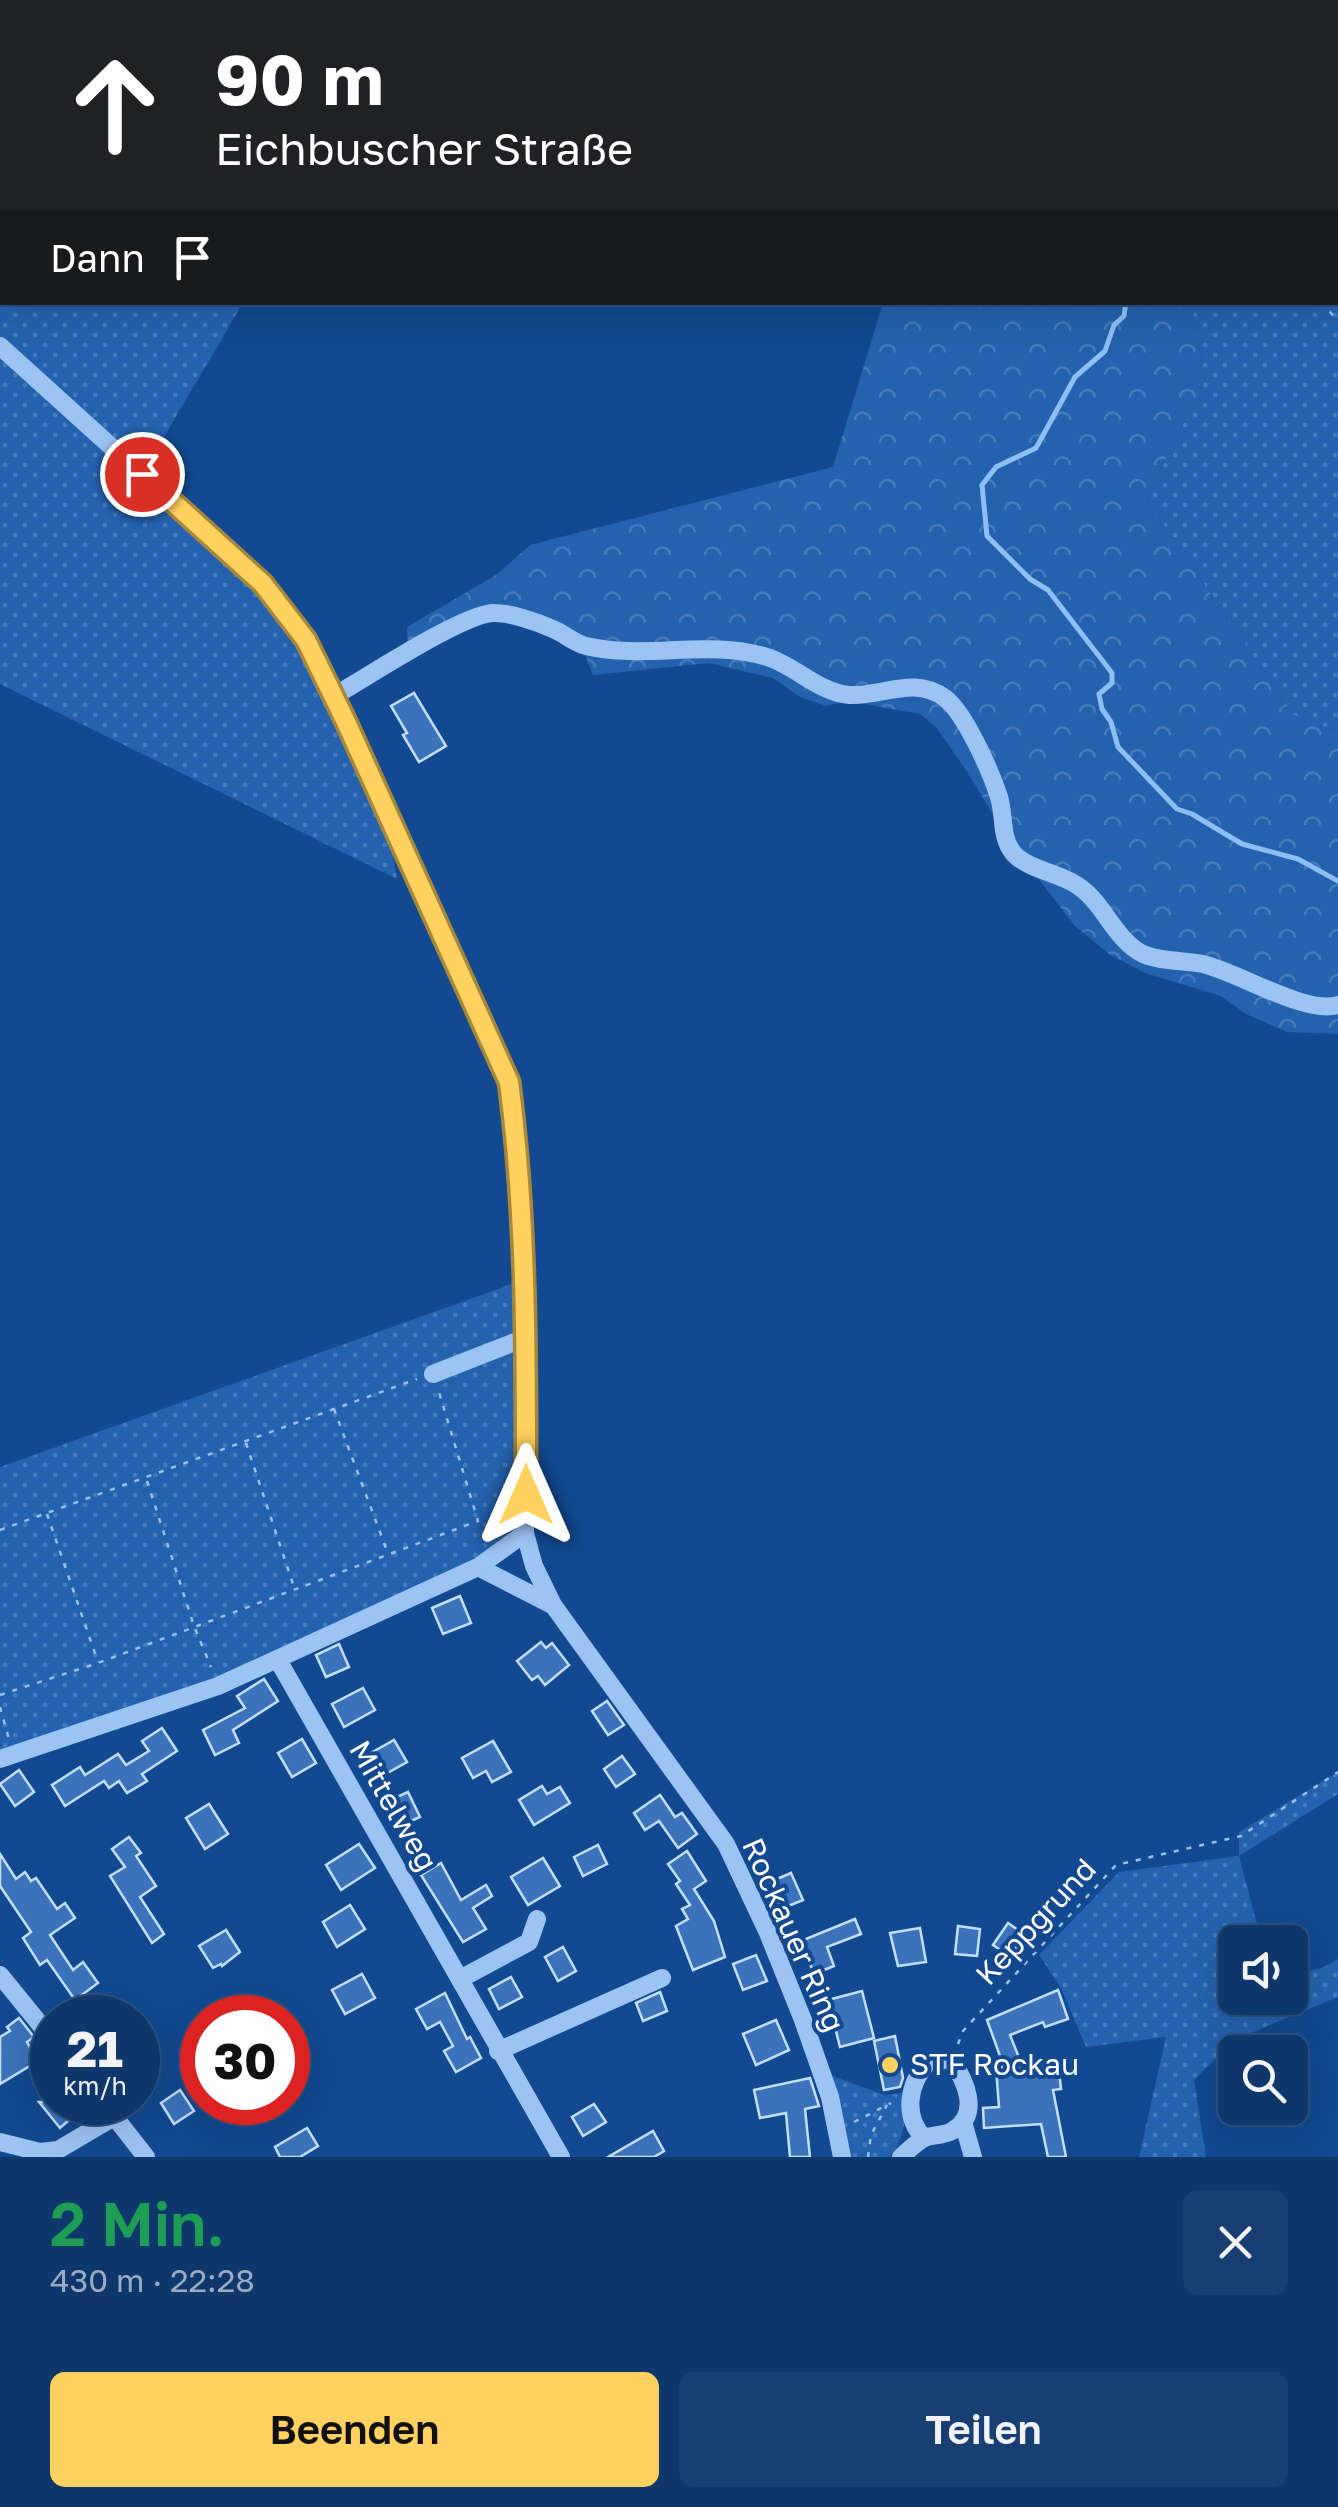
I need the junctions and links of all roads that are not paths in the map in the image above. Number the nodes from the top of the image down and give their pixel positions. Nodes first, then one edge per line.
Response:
1 (0, 346) edge
2 (334, 696) junction
3 (1338, 1004) edge
4 (526, 1338) junction
5 (433, 1374) road end
6 (526, 1533) junction
7 (478, 1568) junction
8 (553, 1605) junction
9 (278, 1660) junction
10 (7, 1757) edge
11 (537, 1919) dead end
12 (0, 1974) edge
13 (662, 1978) dead end
14 (460, 1979) junction
15 (30, 2012) edge
16 (498, 2050) junction
17 (963, 2122) junction
18 (89, 2125) edge
19 (120, 2125) edge
20 (924, 2138) junction
21 (0, 2142) edge
22 (146, 2157) edge
23 (561, 2157) edge
24 (842, 2157) edge
25 (901, 2157) edge
26 (972, 2157) edge

1 - 2 street, Rockauer Ring
2 - 3 street
2 - 4 street, Rockauer Ring
4 - 5 street
4 - 6 street, Rockauer Ring
6 - 7 street
6 - 8 street, Rockauer Ring
7 - 8 street, Rockauer Ring
7 - 9 street
8 - 24 street, Rockauer Ring
9 - 10 street
9 - 14 street, Mittelweg
11 - 14 street
12 - 15 street
13 - 16 street
14 - 16 street, Mittelweg
16 - 23 street, Mittelweg
17 - 20 street
17 - 20 street
17 - 26 street
18 - 21 street
19 - 22 street
20 - 25 street

